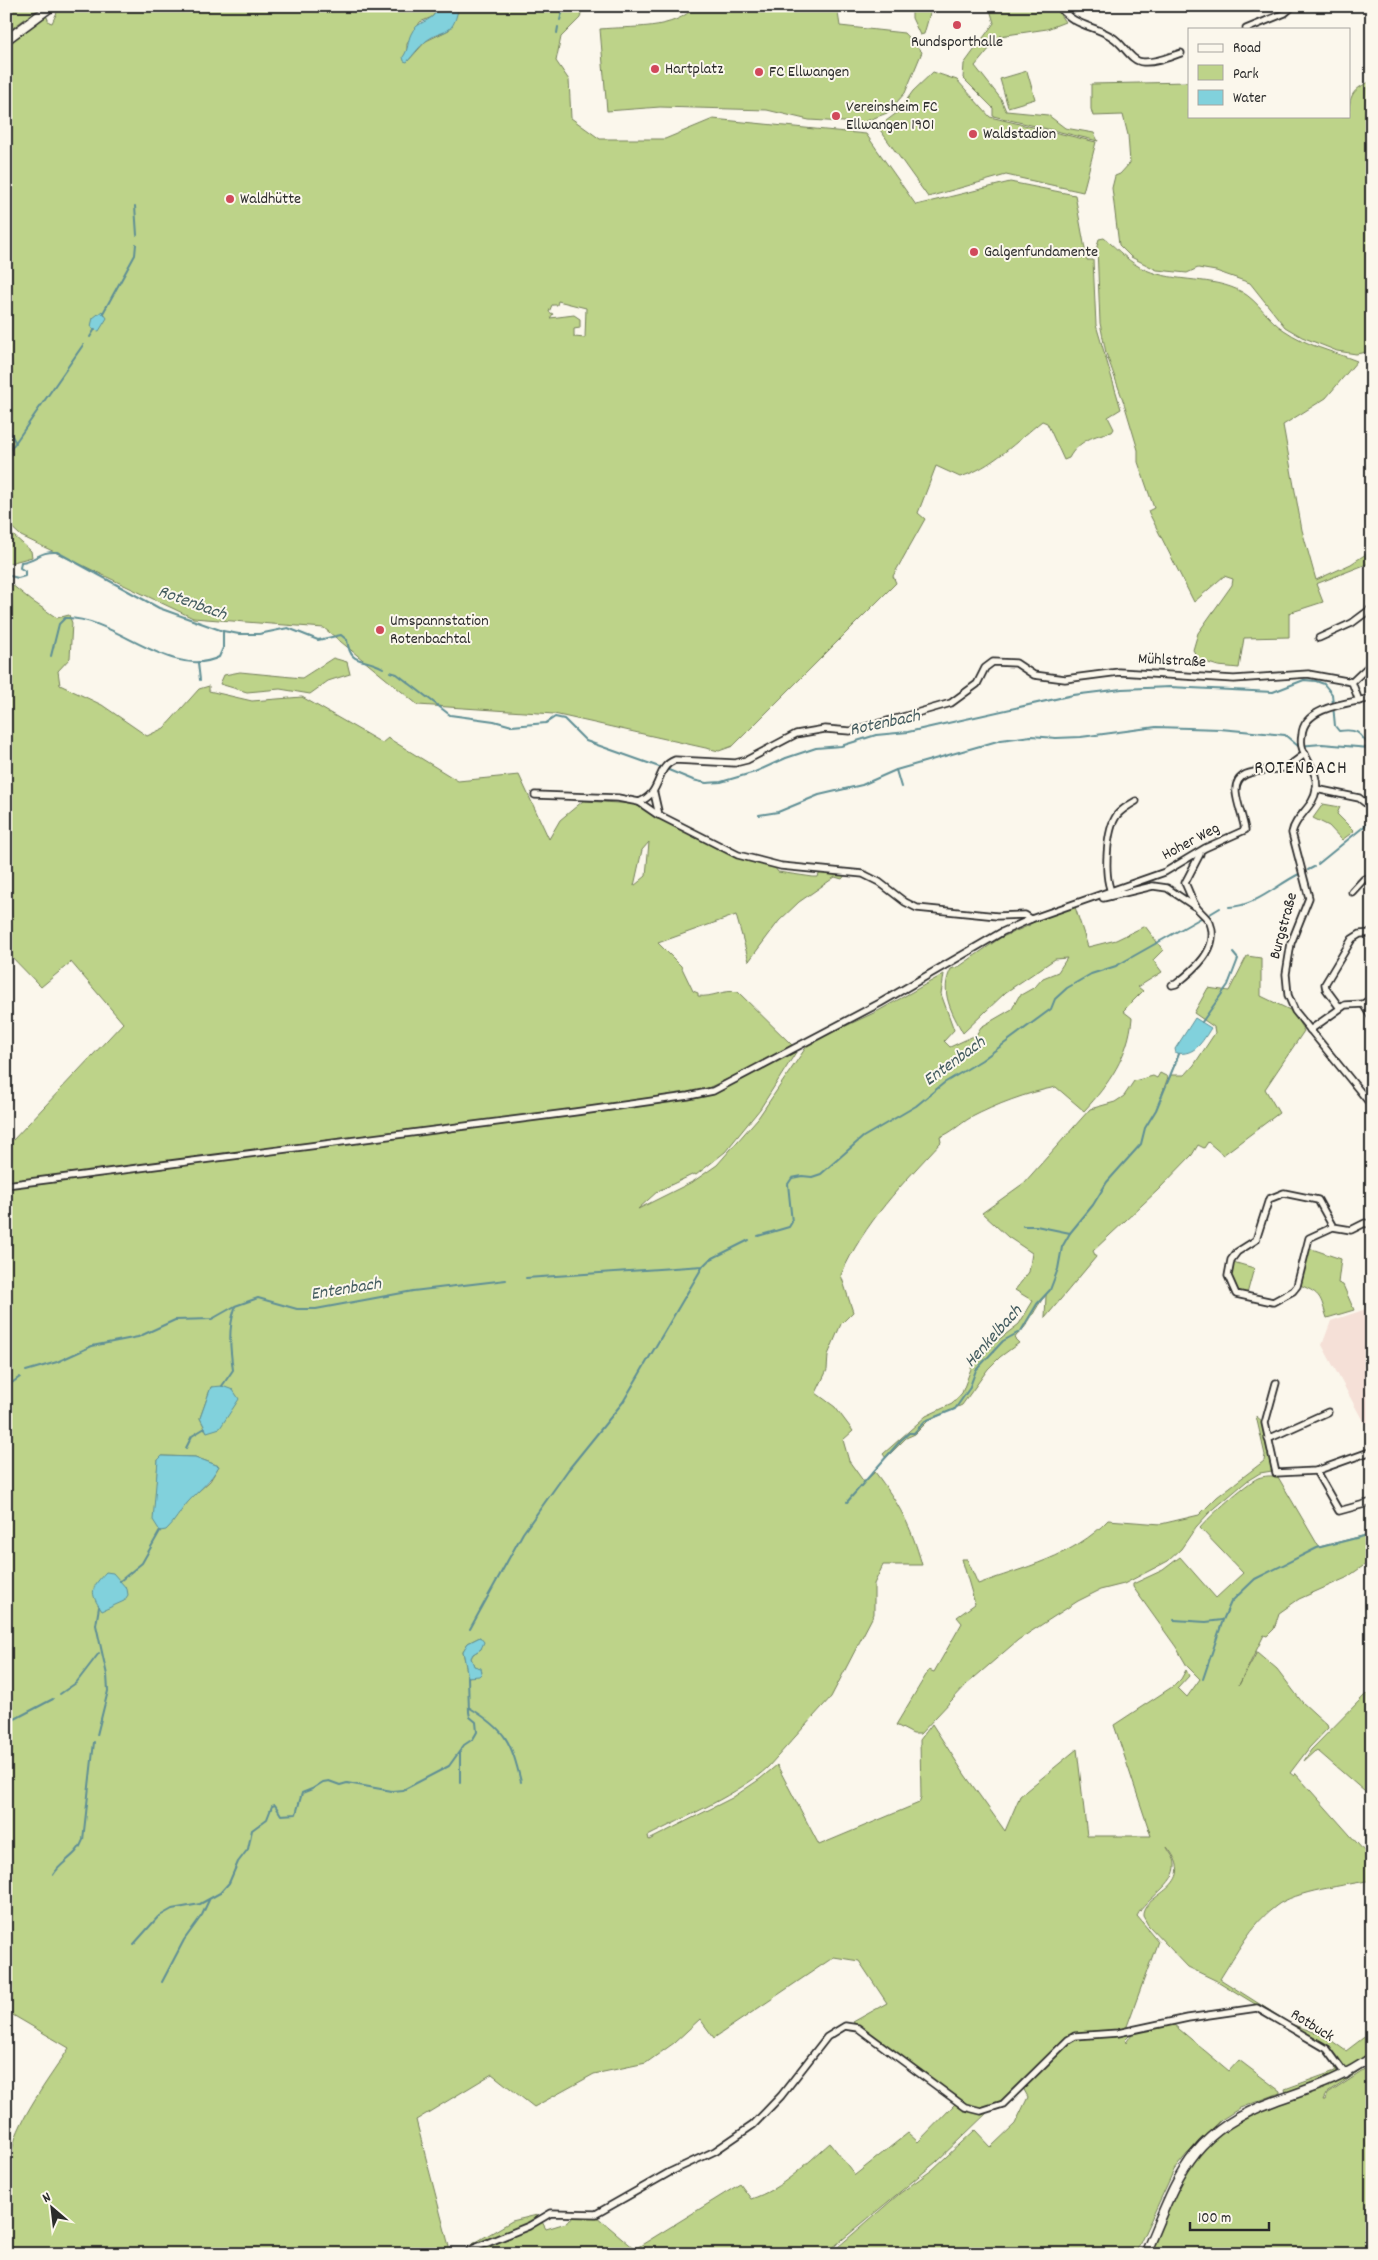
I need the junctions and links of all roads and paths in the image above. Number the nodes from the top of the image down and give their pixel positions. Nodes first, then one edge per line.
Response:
1 (52, 6) edge
2 (1060, 6) edge
3 (1082, 6) edge
4 (1293, 6) edge
5 (1064, 12) junction
6 (1248, 28) edge
7 (6, 40) edge
8 (1180, 53) dead end
9 (1372, 608) edge
10 (1319, 638) dead end
11 (1372, 663) edge
12 (1352, 682) junction
13 (1372, 698) edge
14 (1359, 701) junction
15 (1303, 749) junction
16 (1316, 789) junction
17 (654, 793) junction
18 (535, 795) dead end
19 (1136, 801) dead end
20 (639, 802) junction
21 (1372, 808) edge
22 (659, 815) junction
23 (1205, 848) junction
24 (1372, 878) edge
25 (1185, 883) junction
26 (1111, 891) junction
27 (1352, 892) dead end
28 (1179, 895) junction
29 (1094, 898) junction
30 (1196, 907) junction
31 (1031, 919) junction
32 (1372, 933) edge
33 (1172, 985) dead end
34 (1372, 998) edge
35 (1362, 1004) junction
36 (1340, 1008) junction
37 (1372, 1018) edge
38 (1310, 1030) junction
39 (1372, 1106) edge
40 (6, 1185) edge
41 (1372, 1225) edge
42 (1333, 1227) junction
43 (1276, 1383) dead end
44 (1328, 1412) dead end
45 (1268, 1439) junction
46 (1372, 1451) edge
47 (1316, 1471) junction
48 (1372, 1502) edge
49 (1372, 2057) edge
50 (1346, 2074) junction
51 (470, 2250) dead end
52 (1144, 2254) edge

1 - 7 street
2 - 5 street
3 - 5 street
4 - 6 street
5 - 8 street
9 - 10 street
11 - 12 street
12 - 14 street
12 - 17 street, Mühlstraße
13 - 14 street
14 - 15 street
15 - 16 street
15 - 23 street, Hoher Weg
16 - 21 street
16 - 38 street, Burgstraße
17 - 20 street
17 - 22 street
18 - 20 street
19 - 26 street
20 - 22 street
22 - 31 street
23 - 25 street
23 - 26 street, Hoher Weg
24 - 27 street
25 - 28 street
25 - 30 street
26 - 29 street, Hoher Weg
28 - 29 street
28 - 30 street
29 - 31 street, Hoher Weg
30 - 33 street
31 - 40 street, Hoher Weg
32 - 36 street
34 - 35 street
35 - 36 street
35 - 37 street
36 - 38 street
38 - 39 street
41 - 42 street
42 - 42 street
43 - 45 street
44 - 45 street
45 - 47 street
46 - 47 street
47 - 48 street
49 - 50 street
50 - 51 street, Rotbuck
50 - 52 street

